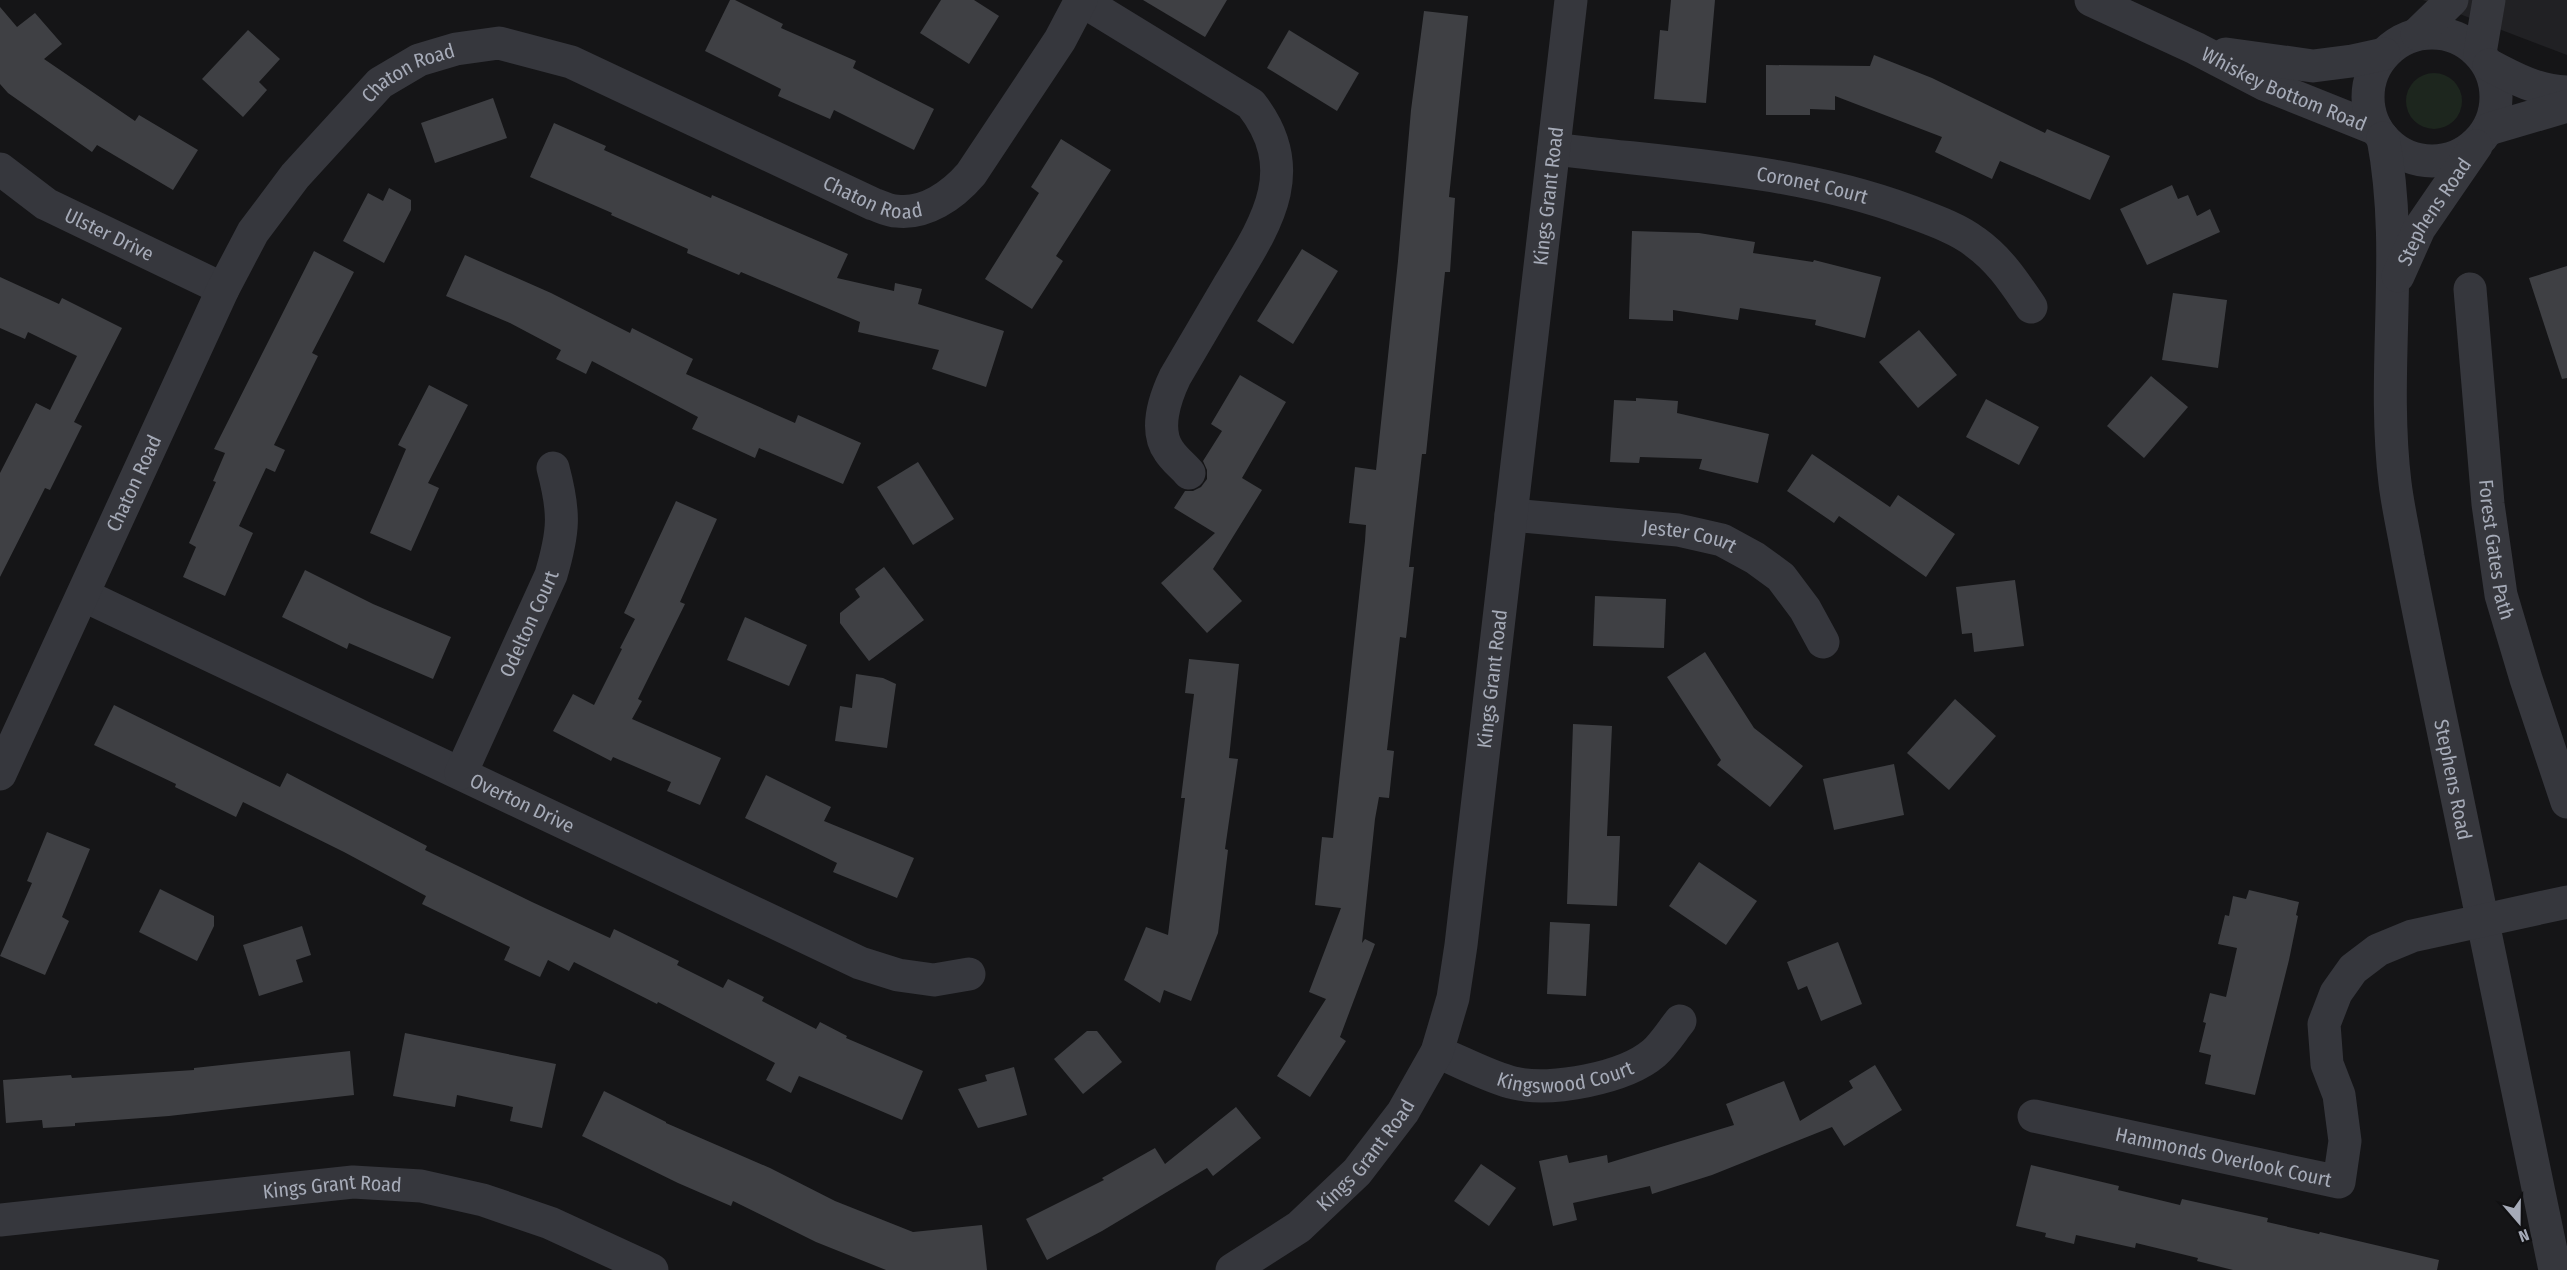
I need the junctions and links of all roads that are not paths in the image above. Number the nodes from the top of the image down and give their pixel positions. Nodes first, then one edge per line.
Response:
1 (1081, 0) edge
2 (1571, 0) edge
3 (2091, 0) edge
4 (2452, 0) edge
5 (2489, 0) edge
6 (2417, 34) junction
7 (2194, 48) junction
8 (2384, 54) junction
9 (2485, 59) junction
10 (2567, 92) edge
11 (2567, 106) edge
12 (2379, 134) junction
13 (2484, 136) junction
14 (1554, 149) junction
15 (0, 169) edge
16 (2394, 286) junction
17 (2470, 288) dead end
18 (223, 289) junction
19 (2031, 307) dead end
20 (553, 468) dead end
21 (1189, 473) dead end
22 (1511, 515) junction
23 (82, 595) junction
24 (1822, 642) dead end
25 (461, 773) junction
26 (0, 774) edge
27 (2567, 802) edge
28 (2567, 902) edge
29 (2481, 920) junction
30 (969, 974) dead end
31 (1680, 1021) dead end
32 (1437, 1052) junction
33 (2034, 1116) dead end
34 (0, 1220) edge
35 (652, 1270) edge
36 (1232, 1270) edge
37 (2555, 1270) edge

1 - 18 street, Chaton Road
1 - 21 street
2 - 14 street, Kings Grant Road
3 - 7 street, Whiskey Bottom Road
4 - 6 street
5 - 9 street
6 - 8 street
6 - 9 street
7 - 8 street, Whiskey Bottom Road
7 - 12 street, Whiskey Bottom Road
8 - 12 street
9 - 10 street
9 - 13 street
11 - 13 street
12 - 13 street
12 - 16 street, Stephens Road
13 - 16 street, Stephens Road
14 - 19 street, Coronet Court
14 - 22 street, Kings Grant Road
15 - 18 street, Ulster Drive
16 - 29 street, Stephens Road
17 - 27 street, Forest Gates Path
18 - 23 street, Chaton Road
20 - 25 street, Odelton Court
22 - 24 street, Jester Court
22 - 32 street, Kings Grant Road
23 - 25 street, Overton Drive
23 - 26 street, Chaton Road
25 - 30 street, Overton Drive
28 - 29 street
29 - 33 street, Hammonds Overlook Court
29 - 37 street, Stephens Road
31 - 32 street, Kingswood Court
32 - 36 street, Kings Grant Road
34 - 35 street, Kings Grant Road

